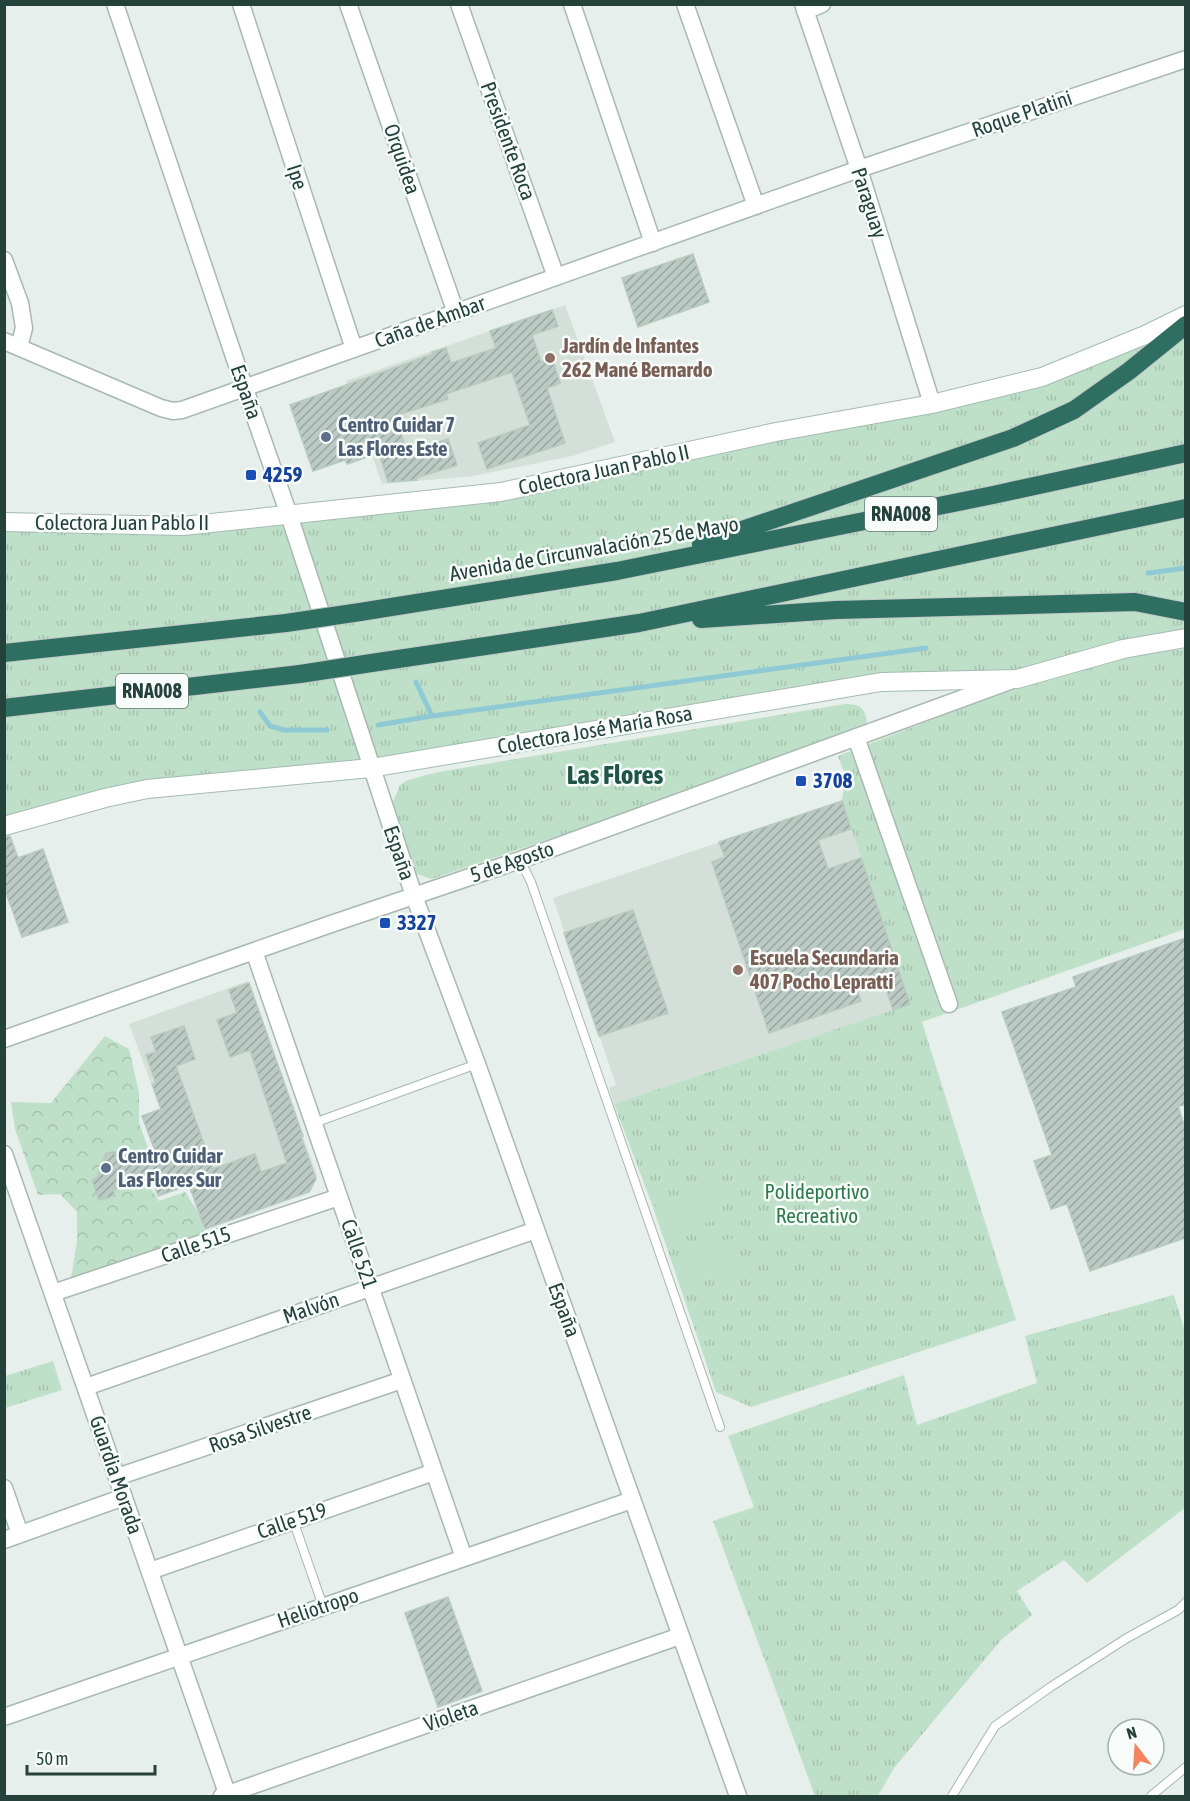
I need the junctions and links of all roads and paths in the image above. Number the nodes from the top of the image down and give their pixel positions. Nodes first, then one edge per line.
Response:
1 (115, 4) edge
2 (241, 4) edge
3 (348, 4) edge
4 (459, 4) edge
5 (572, 4) edge
6 (685, 4) edge
7 (822, 4) edge
8 (804, 8) edge
9 (1185, 59) edge
10 (858, 169) junction
11 (756, 206) junction
12 (653, 243) junction
13 (4, 260) edge
14 (556, 277) junction
15 (456, 314) junction
16 (1185, 315) edge
17 (1185, 325) edge
18 (12, 344) edge
19 (354, 350) junction
20 (245, 389) junction
21 (932, 404) junction
22 (1185, 453) edge
23 (1185, 507) edge
24 (290, 515) junction
25 (4, 522) edge
26 (617, 571) junction
27 (1185, 612) edge
28 (639, 623) junction
29 (1185, 638) edge
30 (4, 653) edge
31 (1017, 679) junction
32 (4, 708) edge
33 (856, 737) junction
34 (371, 768) junction
35 (4, 826) edge
36 (520, 860) junction
37 (414, 896) junction
38 (254, 951) junction
39 (949, 1004) dead end
40 (4, 1039) edge
41 (477, 1065) junction
42 (314, 1123) junction
43 (4, 1154) edge
44 (339, 1197) junction
45 (536, 1230) junction
46 (370, 1287) junction
47 (53, 1293) junction
48 (402, 1380) junction
49 (86, 1387) junction
50 (720, 1427) dead end
51 (434, 1472) junction
52 (117, 1477) junction
53 (4, 1488) edge
54 (124, 1497) junction
55 (632, 1500) junction
56 (293, 1520) junction
57 (12, 1537) edge
58 (464, 1558) junction
59 (150, 1571) junction
60 (1185, 1602) edge
61 (323, 1606) junction
62 (680, 1636) junction
63 (180, 1656) junction
64 (4, 1717) edge
65 (1185, 1767) edge
66 (226, 1796) edge
67 (738, 1797) edge
68 (952, 1797) edge
69 (1151, 1797) edge

1 - 20 street, España
2 - 19 street, Ipe
3 - 15 street, Orquidea
4 - 14 street, Presidente Roca
5 - 12 street
6 - 11 street
7 - 8 street
8 - 10 street, Paraguay
9 - 10 street, Roque Platini
10 - 11 street, Caña de Ambar
10 - 21 street, Paraguay
11 - 12 street, Caña de Ambar
12 - 14 street, Caña de Ambar
13 - 18 street
14 - 15 street, Caña de Ambar
15 - 19 street, Caña de Ambar
16 - 21 main road, Colectora Juan Pablo II
17 - 26 highway
18 - 20 street, Caña de Ambar
19 - 20 street, Caña de Ambar
20 - 24 street, España
21 - 24 main road, Colectora Juan Pablo II
22 - 26 highway, Avenida de Circunvalación 25 de Mayo / RNA008
23 - 28 highway, RNA008
24 - 25 main road, Colectora Juan Pablo II
24 - 34 street, España
26 - 30 highway, Avenida de Circunvalación 25 de Mayo / RNA008, bridge
27 - 28 highway
28 - 32 highway, RNA008, bridge
29 - 31 main road, Colectora José María Rosa
31 - 33 street, 5 de Agosto
31 - 34 main road, Colectora José María Rosa
33 - 36 street, 5 de Agosto
33 - 39 street
34 - 35 main road, Colectora José María Rosa
34 - 37 street, España
36 - 37 street, 5 de Agosto
36 - 50 lane
37 - 38 street, 5 de Agosto
37 - 41 street, España
38 - 40 street, 5 de Agosto
38 - 42 street, Calle 521
41 - 42 lane
41 - 45 street, España
42 - 44 street, Calle 521
43 - 47 street, Guardia Morada
44 - 46 street, Calle 521
44 - 47 street, Calle 515
45 - 46 street, Malvón
45 - 55 street, España
46 - 48 street, Calle 521
46 - 49 street, Malvón
47 - 49 street, Guardia Morada
48 - 51 street, Calle 521
48 - 52 street, Rosa Silvestre
49 - 52 street, Guardia Morada
51 - 56 street, Calle 519
51 - 58 street, Calle 521
52 - 54 street, Guardia Morada
53 - 57 street
54 - 57 street
54 - 59 street, Guardia Morada
55 - 58 street, Heliotropo
55 - 62 street, España
56 - 59 street, Calle 519
56 - 61 lane
58 - 61 street, Heliotropo
59 - 63 street, Guardia Morada
60 - 68 lane
61 - 63 street, Heliotropo
62 - 66 street, Violeta
62 - 67 street, España
63 - 64 street, Heliotropo
63 - 66 street, Guardia Morada
65 - 69 lane

